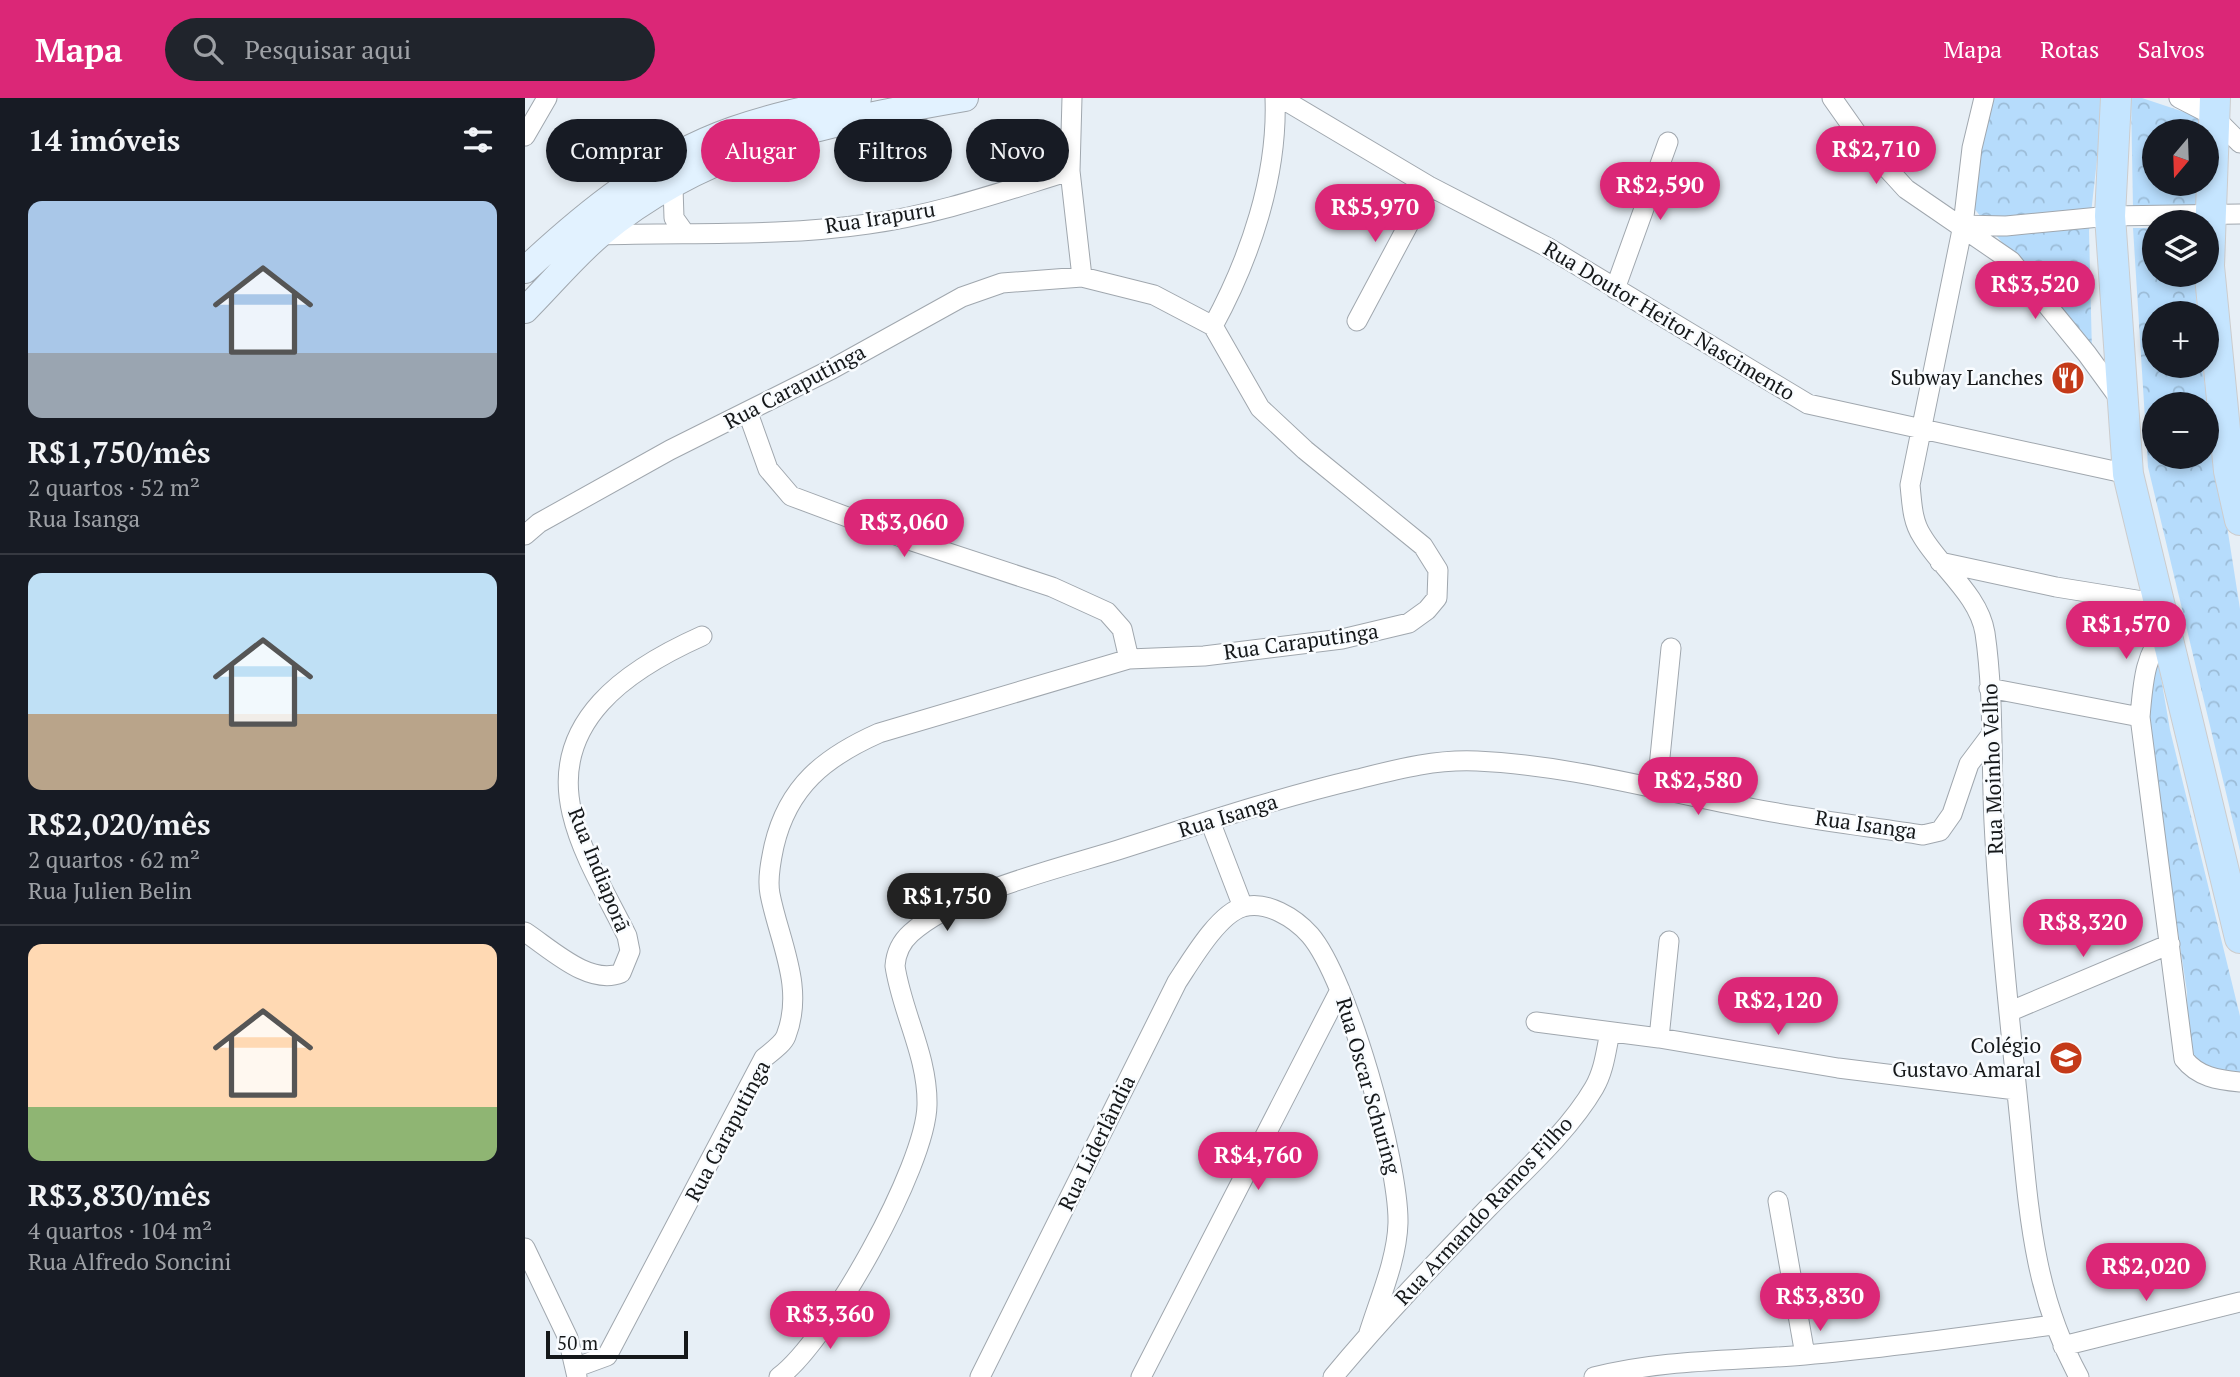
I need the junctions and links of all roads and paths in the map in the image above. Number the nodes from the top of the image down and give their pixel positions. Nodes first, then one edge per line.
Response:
1 (547, 98) edge
2 (858, 98) edge
3 (965, 98) edge
4 (1072, 98) edge
5 (1275, 98) edge
6 (1281, 98) edge
7 (1832, 98) edge
8 (1984, 98) edge
9 (2116, 98) edge
10 (2179, 98) edge
11 (2214, 106) edge
12 (525, 136) edge
13 (1668, 142) dead end
14 (2240, 143) edge
15 (1070, 172) junction
16 (1429, 186) junction
17 (673, 187) junction
18 (2210, 210) edge
19 (2219, 213) edge
20 (2240, 214) edge
21 (2142, 215) edge
22 (2110, 216) junction
23 (1963, 225) junction
24 (684, 232) junction
25 (600, 234) junction
26 (525, 270) edge
27 (1082, 277) junction
28 (2211, 287) edge
29 (1615, 289) junction
30 (525, 310) edge
31 (1357, 321) dead end
32 (1213, 326) junction
33 (2122, 402) junction
34 (748, 413) junction
35 (1920, 426) junction
36 (2128, 474) junction
37 (2240, 520) edge
38 (525, 535) edge
39 (1940, 562) junction
40 (2164, 616) junction
41 (702, 636) dead end
42 (1671, 648) dead end
43 (1129, 659) junction
44 (1989, 688) junction
45 (2140, 717) junction
46 (1990, 736) junction
47 (1657, 787) junction
48 (1210, 821) junction
49 (1243, 907) junction
50 (525, 932) edge
51 (2240, 938) edge
52 (1669, 941) dead end
53 (2170, 944) junction
54 (1340, 990) junction
55 (2011, 1011) junction
56 (1536, 1022) dead end
57 (1610, 1032) junction
58 (1659, 1038) junction
59 (2240, 1082) edge
60 (2016, 1090) junction
61 (1777, 1201) dead end
62 (525, 1248) edge
63 (2240, 1302) edge
64 (2053, 1325) junction
65 (1368, 1336) junction
66 (2063, 1346) junction
67 (1805, 1355) junction
68 (577, 1372) edge
69 (779, 1377) edge
70 (980, 1377) edge
71 (1141, 1377) edge
72 (1333, 1377) edge
73 (1594, 1377) edge
74 (2079, 1377) edge

1 - 12 street
2 - 26 main road
3 - 17 main road
4 - 15 street
5 - 32 street
6 - 16 street, Rua Doutor Heitor Nascimento
7 - 23 street
8 - 23 street, Rua Moinho Velho
9 - 22 main road
10 - 11 street
11 - 14 street
11 - 18 main road
13 - 29 street
15 - 24 street, Rua Irapuru
15 - 27 street
16 - 29 street, Rua Doutor Heitor Nascimento
16 - 31 street
17 - 24 street
17 - 25 main road
19 - 20 street
21 - 22 street
22 - 23 street
22 - 33 main road
23 - 33 street
23 - 35 street, Rua Moinho Velho
24 - 25 street, Rua Irapuru
25 - 30 main road
27 - 32 street, Rua Caraputinga
27 - 34 street, Rua Caraputinga
28 - 37 main road
29 - 35 street, Rua Doutor Heitor Nascimento
32 - 43 street, Rua Caraputinga
33 - 36 main road
34 - 38 street, Rua Caraputinga
34 - 43 street
35 - 36 street, Rua Doutor Heitor Nascimento
35 - 39 street, Rua Moinho Velho
36 - 40 main road
39 - 40 street
39 - 44 street, Rua Moinho Velho
40 - 45 street
40 - 51 main road
41 - 50 street, Rua Indiaporã
42 - 47 street
43 - 68 street, Rua Caraputinga
44 - 45 street
44 - 46 street, Rua Moinho Velho
45 - 53 street
46 - 47 street, Rua Isanga
46 - 55 street, Rua Moinho Velho
47 - 48 street, Rua Isanga
48 - 49 street
48 - 69 street, Rua Isanga
49 - 54 street, Rua Oscar Schuring
49 - 70 street, Rua Liderlândia
52 - 58 street
53 - 55 street
53 - 59 street
54 - 65 street, Rua Oscar Schuring
54 - 71 street
55 - 60 street, Rua Moinho Velho
56 - 57 street
57 - 58 street
57 - 65 street, Rua Armando Ramos Filho
58 - 60 street
60 - 64 street, Rua Moinho Velho
61 - 67 street
62 - 68 street
63 - 66 street
64 - 66 street, Rua Moinho Velho
64 - 67 street
65 - 72 street, Rua Armando Ramos Filho
66 - 74 street, Rua Moinho Velho
67 - 73 street

